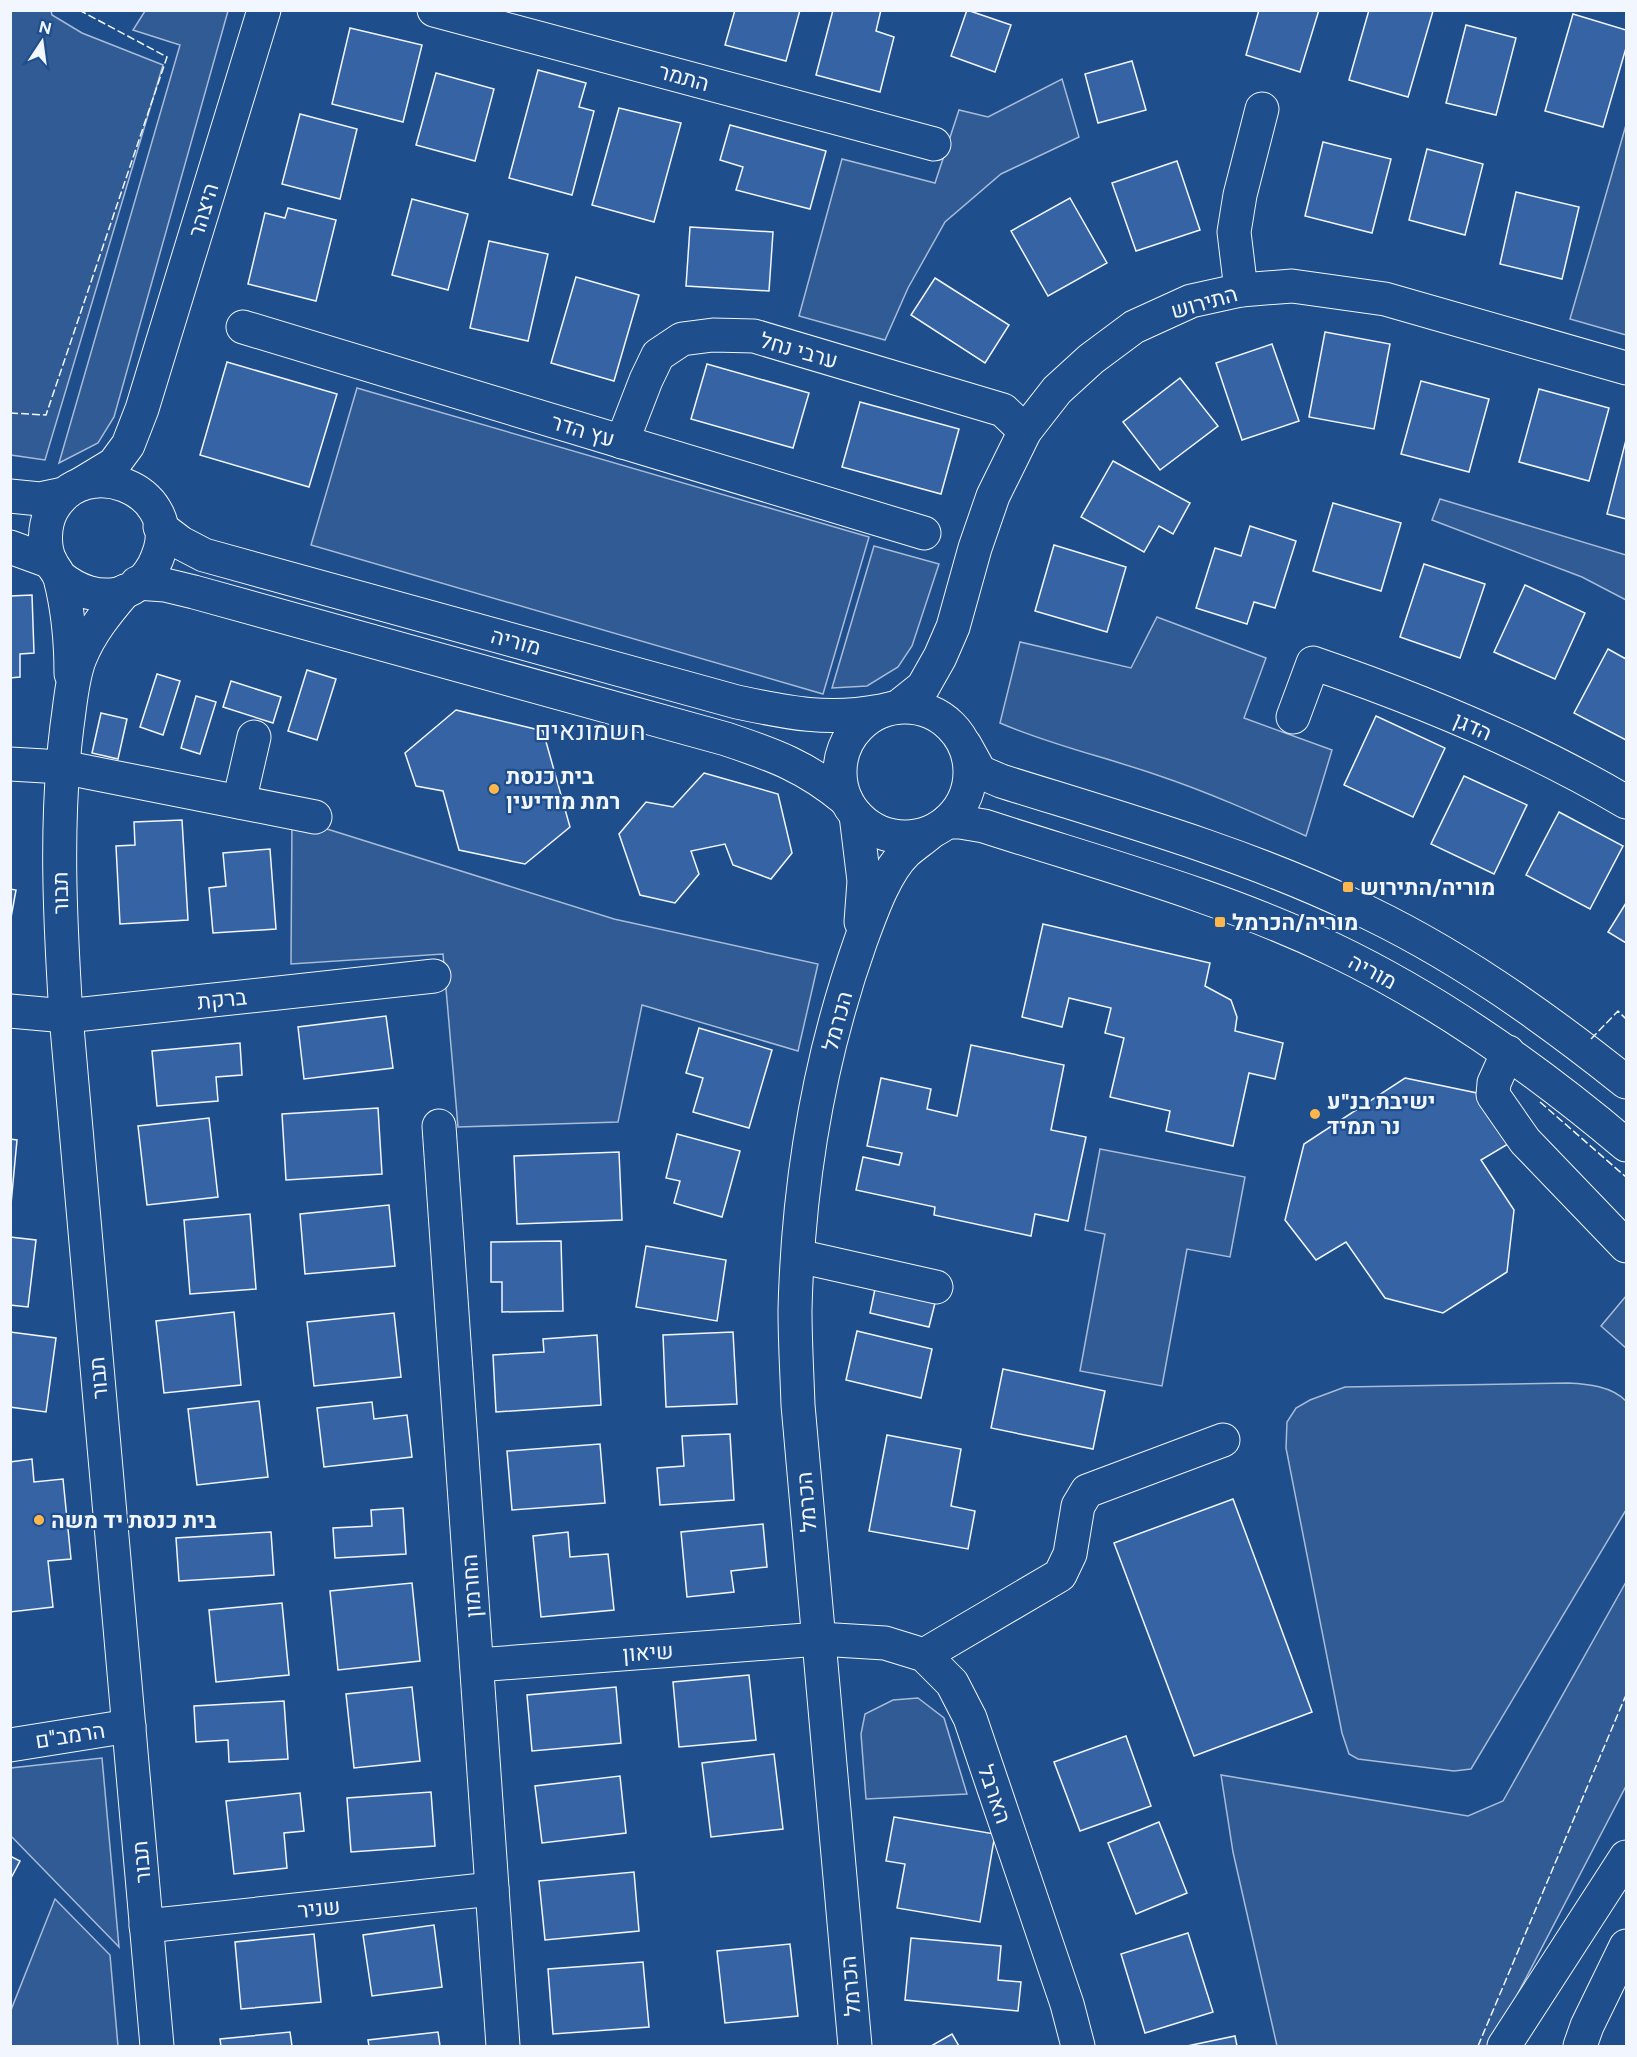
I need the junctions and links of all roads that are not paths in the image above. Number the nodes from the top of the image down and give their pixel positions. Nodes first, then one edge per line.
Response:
1 (264, 10) edge
2 (434, 10) edge
3 (1262, 109) dead end
4 (934, 144) dead end
5 (1241, 290) junction
6 (243, 327) dead end
7 (1626, 368) edge
8 (142, 409) junction
9 (1024, 431) junction
10 (622, 442) junction
11 (73, 489) junction
12 (10, 496) edge
13 (158, 519) junction
14 (924, 533) dead end
15 (10, 547) edge
16 (55, 569) junction
17 (131, 587) junction
18 (953, 627) junction
19 (69, 708) junction
20 (890, 709) junction
21 (1293, 717) dead end
22 (959, 736) junction
23 (254, 737) dead end
24 (10, 764) edge
25 (62, 767) junction
26 (239, 802) junction
27 (1626, 802) edge
28 (851, 808) junction
29 (315, 818) dead end
30 (940, 827) junction
31 (854, 962) junction
32 (434, 976) dead end
33 (10, 1011) edge
34 (66, 1016) junction
35 (1508, 1052) junction
36 (1626, 1082) edge
37 (439, 1126) dead end
38 (1626, 1145) edge
39 (1626, 1246) edge
40 (798, 1256) junction
41 (936, 1287) dead end
42 (1223, 1440) dead end
43 (819, 1639) junction
44 (924, 1655) junction
45 (477, 1665) junction
46 (129, 1726) junction
47 (10, 1745) edge
48 (1626, 1857) edge
49 (492, 1889) junction
50 (146, 1926) junction
51 (1626, 1946) edge
52 (157, 2046) edge
53 (503, 2046) edge
54 (855, 2046) edge
55 (1078, 2046) edge
56 (1504, 2046) edge
57 (1580, 2046) edge

1 - 8 street, היצהר
2 - 4 street, התמר
3 - 5 street
5 - 7 street, התירוש
5 - 9 street, התירוש
6 - 10 street, עץ הדר
8 - 11 street, היצהר
8 - 13 street, היצהר
9 - 10 street, ערבי נחל
9 - 18 street, התירוש
10 - 14 street, עץ הדר
11 - 12 street
11 - 13 street
11 - 16 street
13 - 17 street
13 - 20 street, מוריה
15 - 16 street
16 - 17 street
16 - 19 street, תבור
17 - 19 street, תבור
17 - 28 street, מוריה
18 - 20 street, התירוש
18 - 22 street, התירוש
19 - 25 street, תבור
20 - 22 street
20 - 28 street
21 - 27 street, הדגן
22 - 30 street
22 - 36 street
23 - 26 street
24 - 25 street
25 - 26 street
25 - 34 street, תבור
26 - 29 street
28 - 30 street
28 - 31 street, הכרמל
30 - 31 street, הכרמל
30 - 35 street, מוריה
31 - 40 street, הכרמל
32 - 34 street, ברקת
33 - 34 street, ברקת
34 - 46 street, תבור
35 - 38 street, מוריה
35 - 39 street
37 - 45 street, החרמון
40 - 41 street
40 - 43 street, הכרמל
42 - 44 street
43 - 44 street, הארבל
43 - 45 street, שיאון
43 - 54 street, הכרמל
44 - 55 street, הארבל
45 - 49 street, החרמון
46 - 47 street, הרמב"ם
46 - 50 street, תבור
48 - 56 street
49 - 50 street, שניר
49 - 53 street, החרמון
50 - 52 street, תבור
51 - 57 street

